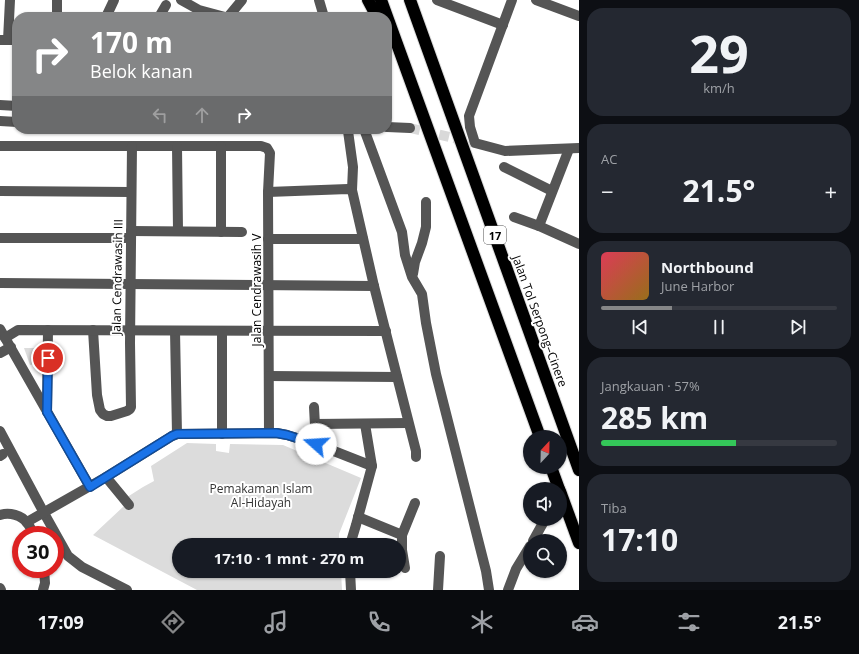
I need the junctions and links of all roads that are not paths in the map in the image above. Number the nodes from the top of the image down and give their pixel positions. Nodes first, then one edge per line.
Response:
1 (10, 0) edge
2 (57, 0) edge
3 (114, 0) edge
4 (181, 0) edge
5 (242, 0) edge
6 (319, 0) edge
7 (368, 0) edge
8 (381, 0) edge
9 (410, 0) edge
10 (438, 0) edge
11 (512, 0) edge
12 (536, 0) edge
13 (166, 5) dead end
14 (57, 12) edge
15 (108, 12) edge
16 (162, 12) edge
17 (206, 12) edge
18 (232, 12) edge
19 (323, 12) edge
20 (374, 12) edge
21 (385, 12) edge
22 (579, 16) edge
23 (503, 25) junction
24 (392, 31) edge
25 (8, 40) edge
26 (392, 48) edge
27 (415, 95) junction
28 (0, 105) edge
29 (12, 106) edge
30 (0, 121) edge
31 (12, 122) edge
32 (392, 127) edge
33 (410, 128) tunnel mouth
34 (349, 134) edge
35 (366, 134) edge
36 (0, 146) edge
37 (132, 146) junction
38 (177, 146) junction
39 (221, 146) junction
40 (574, 149) edge
41 (504, 167) dead end
42 (352, 190) junction
43 (552, 191) junction
44 (0, 192) edge
45 (131, 192) junction
46 (268, 192) junction
47 (426, 202) dead end
48 (514, 218) dead end
49 (539, 226) junction
50 (178, 231) junction
51 (221, 232) junction
52 (242, 232) dead end
53 (131, 234) junction
54 (0, 238) edge
55 (268, 239) junction
56 (363, 239) junction
57 (579, 244) edge
58 (412, 277) junction
59 (0, 283) edge
60 (130, 284) junction
61 (269, 285) junction
62 (374, 286) junction
63 (48, 330) junction
64 (93, 330) junction
65 (130, 330) junction
66 (175, 331) junction
67 (222, 331) junction
68 (269, 331) junction
69 (386, 331) junction
70 (3, 333) edge
71 (11, 347) junction
72 (0, 354) edge
73 (269, 376) junction
74 (397, 377) junction
75 (314, 407) dead end
76 (47, 412) junction
77 (408, 423) junction
78 (316, 424) junction
79 (365, 424) junction
80 (537, 430) edge
81 (0, 431) edge
82 (269, 433) junction
83 (177, 434) junction
84 (222, 434) junction
85 (316, 444) junction
86 (416, 457) dead end
87 (372, 466) junction
88 (579, 470) edge
89 (106, 477) junction
90 (90, 487) junction
91 (127, 502) dead end
92 (415, 503) dead end
93 (567, 510) edge
94 (44, 513) junction
95 (0, 515) edge
96 (358, 517) junction
97 (27, 522) junction
98 (29, 526) edge
99 (402, 535) junction
100 (352, 538) edge
101 (402, 538) edge
102 (579, 543) edge
103 (440, 556) dead end
104 (523, 558) edge
105 (45, 578) edge
106 (350, 578) edge
107 (122, 589) edge
108 (43, 590) edge
109 (351, 590) edge
110 (438, 590) edge
111 (489, 590) edge
112 (508, 590) edge

1 - 25 street
2 - 14 street
3 - 15 street
4 - 17 street
5 - 18 street
6 - 19 street
7 - 20 highway
8 - 21 highway, 17
9 - 88 highway, Jalan Tol Serpong–Cinere / 17
10 - 23 street
11 - 23 street
12 - 22 street
13 - 16 street
23 - 40 street
24 - 27 highway, 17
26 - 27 highway
27 - 80 highway, 17
28 - 29 street
30 - 31 street
32 - 33 street
34 - 42 street
35 - 58 street
36 - 37 street
37 - 38 street
37 - 45 street, Jalan Cendrawasih III
38 - 39 street
38 - 50 street
39 - 46 street, Jalan Cendrawasih V
39 - 51 street
40 - 43 street
41 - 43 street
42 - 46 street
42 - 56 street
43 - 49 street
44 - 45 street
45 - 53 street, Jalan Cendrawasih III
46 - 55 street, Jalan Cendrawasih V
47 - 58 street
48 - 49 street
49 - 57 street
50 - 51 street
50 - 53 street
51 - 52 street
53 - 54 street
53 - 60 street, Jalan Cendrawasih III
55 - 56 street
55 - 61 street, Jalan Cendrawasih V
56 - 62 street
58 - 111 street
59 - 60 street
60 - 61 street
60 - 65 street, Jalan Cendrawasih III
61 - 62 street
61 - 68 street, Jalan Cendrawasih V
62 - 69 street
63 - 64 street
63 - 70 street
63 - 76 street
64 - 65 street
64 - 65 street, Jalan Cendrawasih III
65 - 66 street
66 - 67 street
66 - 83 street
67 - 68 street
67 - 84 street
68 - 69 street
68 - 73 street, Jalan Cendrawasih V
69 - 74 street
70 - 71 street
71 - 72 street
71 - 76 street
73 - 74 street
73 - 82 street, Jalan Cendrawasih V
74 - 77 street
75 - 78 street
76 - 90 street
77 - 79 street
77 - 86 street
78 - 79 street
78 - 85 street
79 - 87 street
81 - 94 street
82 - 84 street
82 - 85 street
83 - 84 street
83 - 89 street
85 - 87 street
87 - 96 street
89 - 90 street
89 - 91 street
90 - 94 street
92 - 99 street
93 - 102 highway
94 - 97 street
94 - 107 street
95 - 97 street
96 - 99 street
96 - 100 street
97 - 98 street
99 - 101 street
103 - 110 street
104 - 112 street
105 - 108 street
106 - 109 street

